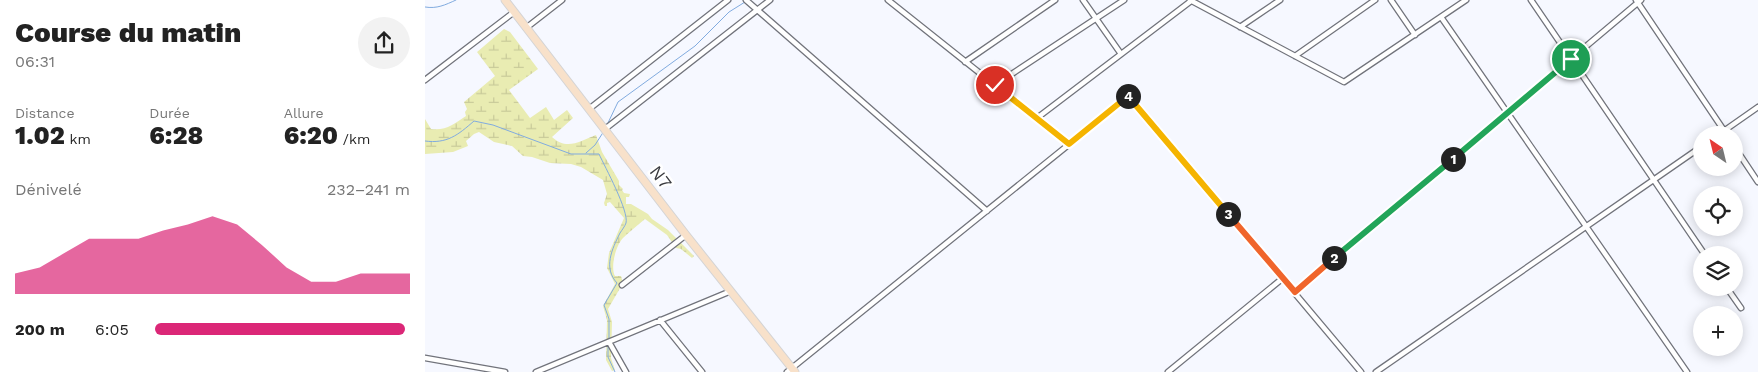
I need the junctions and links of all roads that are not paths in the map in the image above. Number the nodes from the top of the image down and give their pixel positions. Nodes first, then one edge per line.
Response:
1 (505, 0) edge
2 (562, 0) edge
3 (728, 0) edge
4 (746, 0) edge
5 (770, 0) edge
6 (1055, 0) edge
7 (1083, 0) edge
8 (1124, 0) edge
9 (1191, 0) edge
10 (1280, 0) edge
11 (1375, 0) edge
12 (1391, 0) edge
13 (1531, 0) edge
14 (892, 1) edge
15 (1463, 1) edge
16 (1638, 1) edge
17 (757, 10) junction
18 (514, 12) junction
19 (1441, 17) junction
20 (1096, 18) junction
21 (1240, 27) junction
22 (526, 28) junction
23 (1415, 35) junction
24 (1121, 54) junction
25 (1295, 56) junction
26 (1571, 59) junction
27 (965, 62) junction
28 (425, 80) edge
29 (995, 85) junction
30 (1758, 107) edge
31 (589, 108) junction
32 (1507, 113) junction
33 (1037, 118) junction
34 (1720, 126) edge
35 (1734, 126) edge
36 (605, 129) junction
37 (1069, 144) junction
38 (1693, 153) edge
39 (1743, 160) edge
40 (1654, 180) junction
41 (1758, 182) edge
42 (987, 211) junction
43 (1586, 226) junction
44 (687, 235) junction
45 (1699, 246) edge
46 (1283, 278) junction
47 (622, 285) dead end
48 (731, 291) junction
49 (1295, 292) junction
50 (661, 320) junction
51 (609, 342) junction
52 (425, 358) edge
53 (481, 370) edge
54 (791, 371) edge
55 (505, 372) edge
56 (536, 372) edge
57 (626, 372) edge
58 (702, 372) edge
59 (1168, 372) edge
60 (1361, 372) edge
61 (1376, 372) edge
62 (1687, 372) edge

1 - 18 main road, N7
2 - 22 street
3 - 31 street
4 - 17 street
5 - 17 street
6 - 27 street
7 - 20 street
8 - 20 street
9 - 21 street
9 - 24 street
10 - 21 street
11 - 25 street
12 - 23 street
13 - 26 street
14 - 27 street
15 - 19 street
16 - 26 street
16 - 34 street
17 - 36 street
17 - 42 street
18 - 22 main road, N7
18 - 28 street
19 - 23 street
19 - 32 street
20 - 24 street
20 - 29 street
21 - 25 street
22 - 31 main road, N7
23 - 25 street
24 - 33 street
26 - 32 street
26 - 40 street
27 - 29 street
29 - 33 street
30 - 35 street
31 - 36 main road, N7
32 - 43 street
32 - 49 street
33 - 37 street
36 - 44 main road, N7
37 - 42 street
37 - 46 street
38 - 40 street
39 - 41 street
40 - 43 street
40 - 45 street
42 - 54 street
43 - 61 street
43 - 62 street
44 - 47 street
44 - 48 main road, N7
46 - 49 street
46 - 59 street
48 - 50 street
48 - 54 main road, N7
49 - 60 street
50 - 51 street
50 - 58 street
51 - 56 street
51 - 57 street
52 - 53 street
53 - 55 street

